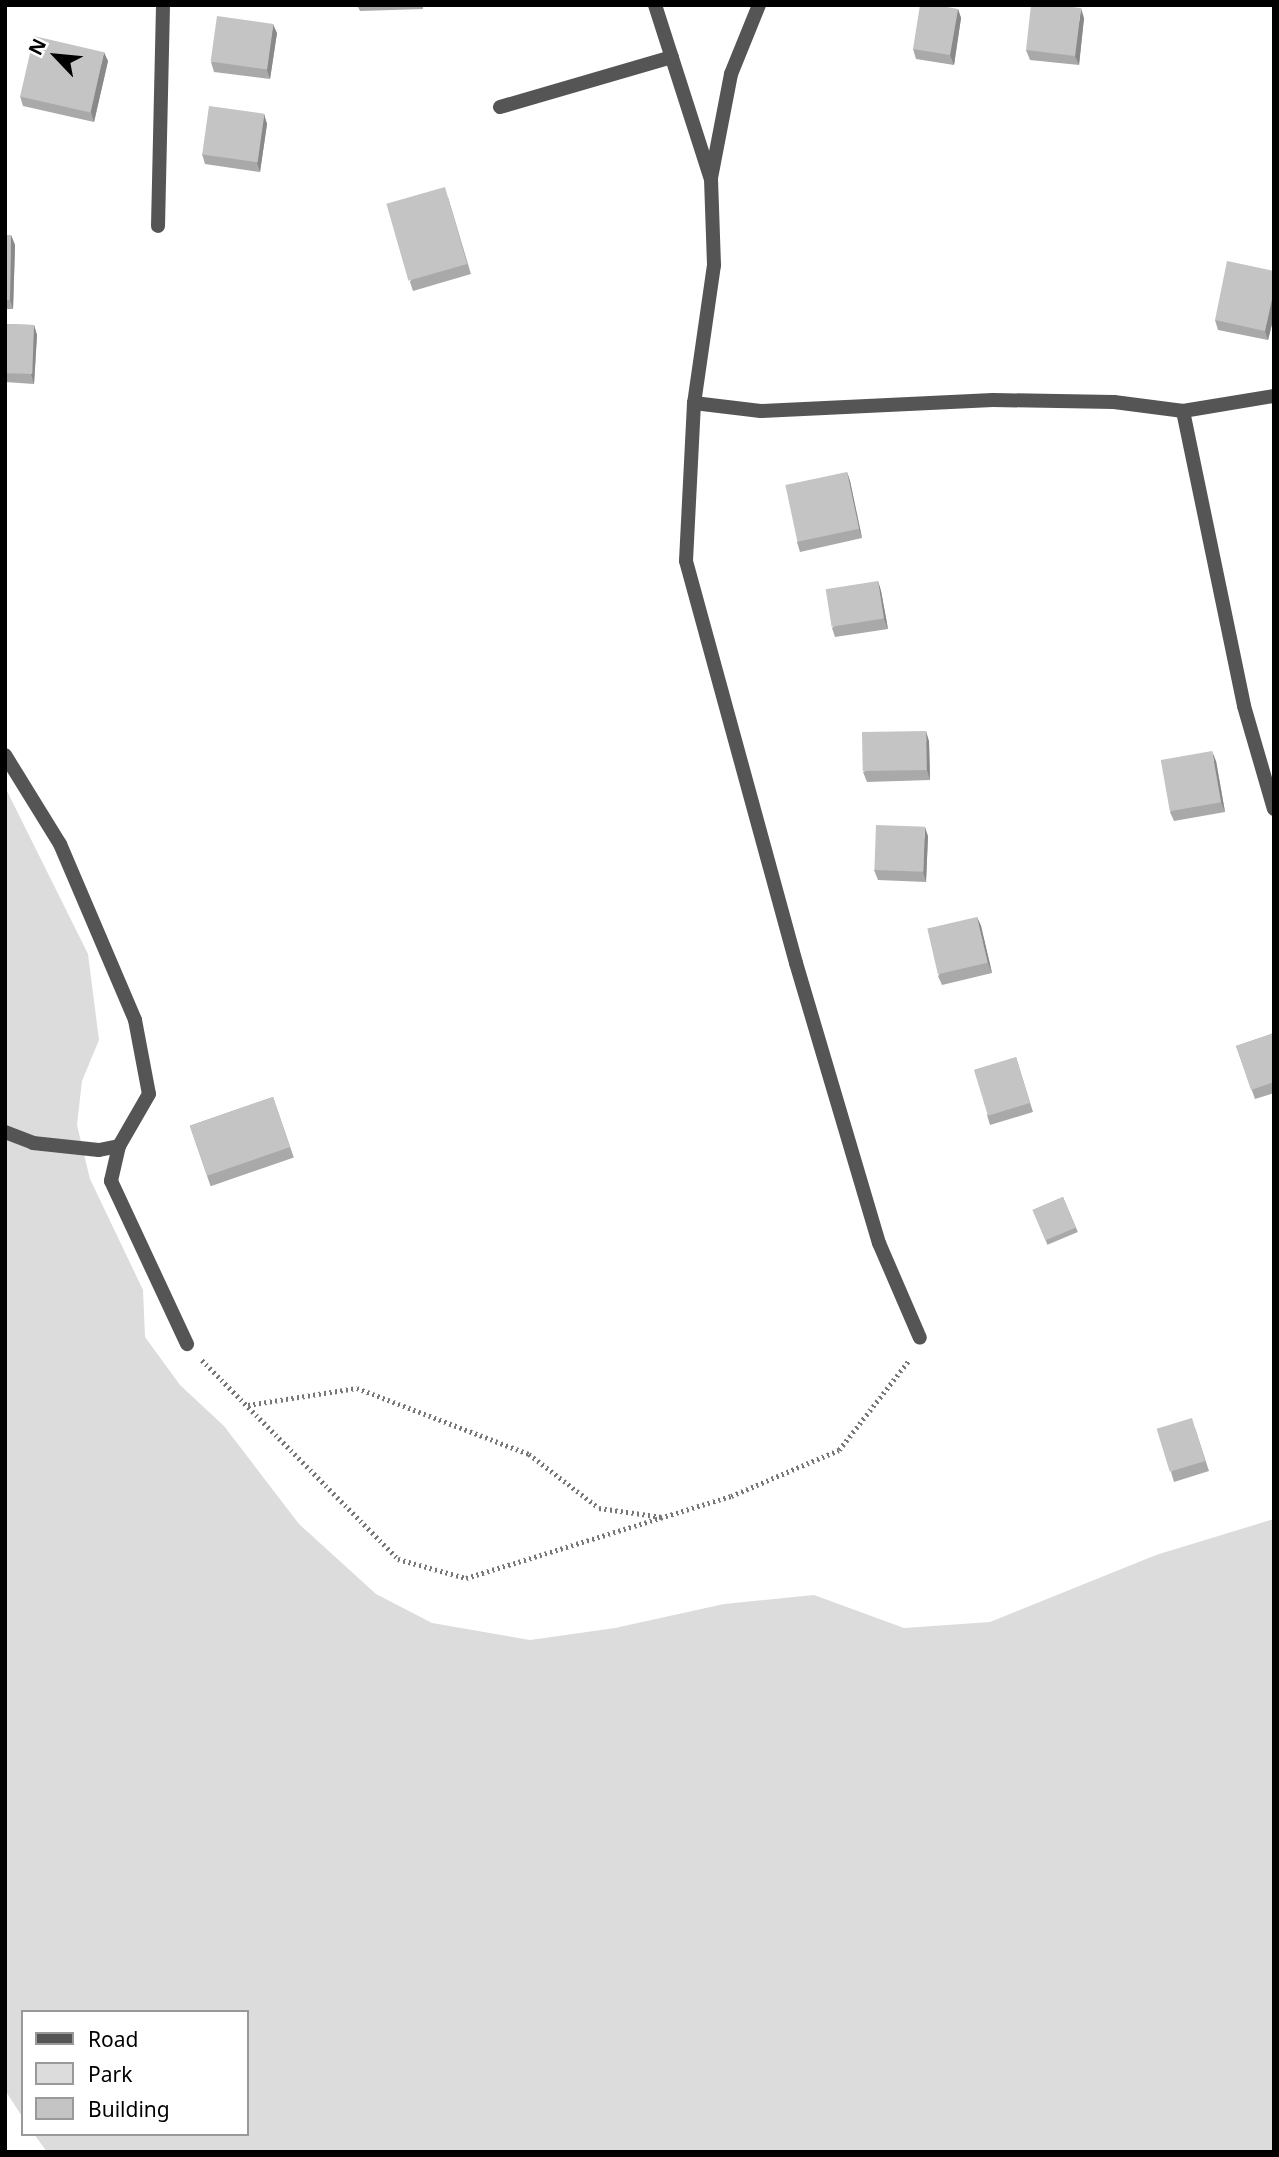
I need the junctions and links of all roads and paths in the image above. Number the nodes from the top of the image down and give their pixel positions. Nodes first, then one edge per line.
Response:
1 (163, 5) edge
2 (655, 5) edge
3 (759, 5) edge
4 (672, 57) junction
5 (500, 107) dead end
6 (711, 179) junction
7 (158, 226) dead end
8 (1274, 396) edge
9 (694, 403) junction
10 (1183, 411) junction
11 (5, 755) edge
12 (1274, 809) edge
13 (5, 1132) edge
14 (118, 1146) junction
15 (920, 1338) joint
16 (187, 1344) joint
17 (247, 1405) junction
18 (663, 1517) junction

1 - 7 street
2 - 4 street
3 - 6 street
4 - 5 street
4 - 6 street
6 - 9 street
8 - 10 street
9 - 10 street
9 - 15 street
10 - 12 street
11 - 14 street
13 - 14 street
14 - 16 street
15 - 18 path
16 - 17 path
17 - 18 path
17 - 18 path

